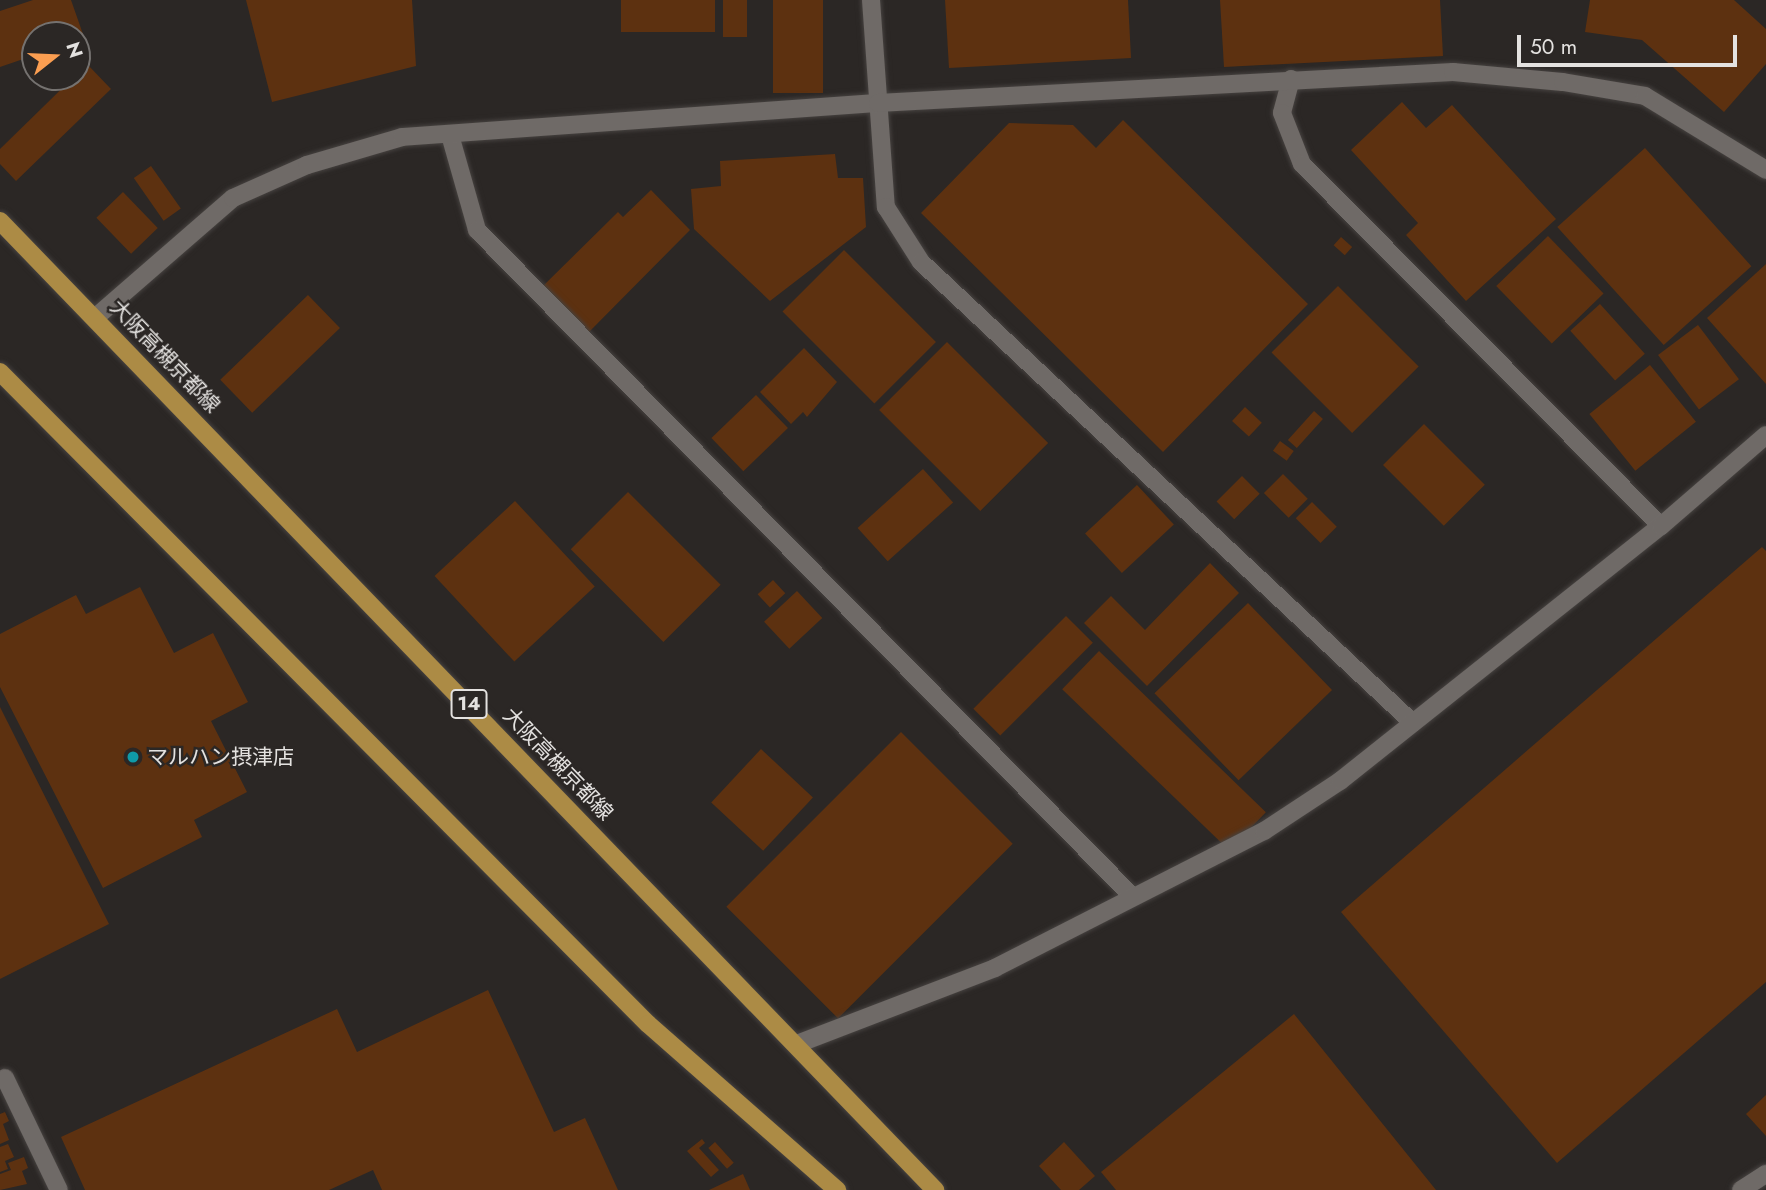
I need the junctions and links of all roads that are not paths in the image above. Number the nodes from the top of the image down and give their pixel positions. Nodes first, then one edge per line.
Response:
1 (871, 0) edge
2 (1291, 79) junction
3 (878, 103) junction
4 (450, 135) junction
5 (1766, 170) edge
6 (0, 221) edge
7 (96, 317) junction
8 (0, 372) edge
9 (1766, 435) edge
10 (1661, 526) junction
11 (1413, 723) junction
12 (1132, 896) junction
13 (797, 1044) junction
14 (5, 1078) dead end
15 (1766, 1174) edge
16 (55, 1189) edge
17 (837, 1190) edge
18 (935, 1190) edge
19 (1741, 1190) edge

1 - 3 street
2 - 3 street
2 - 5 street
2 - 10 street
3 - 4 street
3 - 11 street
4 - 7 street
4 - 12 street
6 - 7 main road, 大阪高槻京都線 / 14
7 - 13 main road, 大阪高槻京都線 / 14
8 - 17 main road
9 - 10 street
10 - 11 street
11 - 12 street
12 - 13 street
13 - 18 main road, 大阪高槻京都線 / 14
14 - 16 street
15 - 19 street

